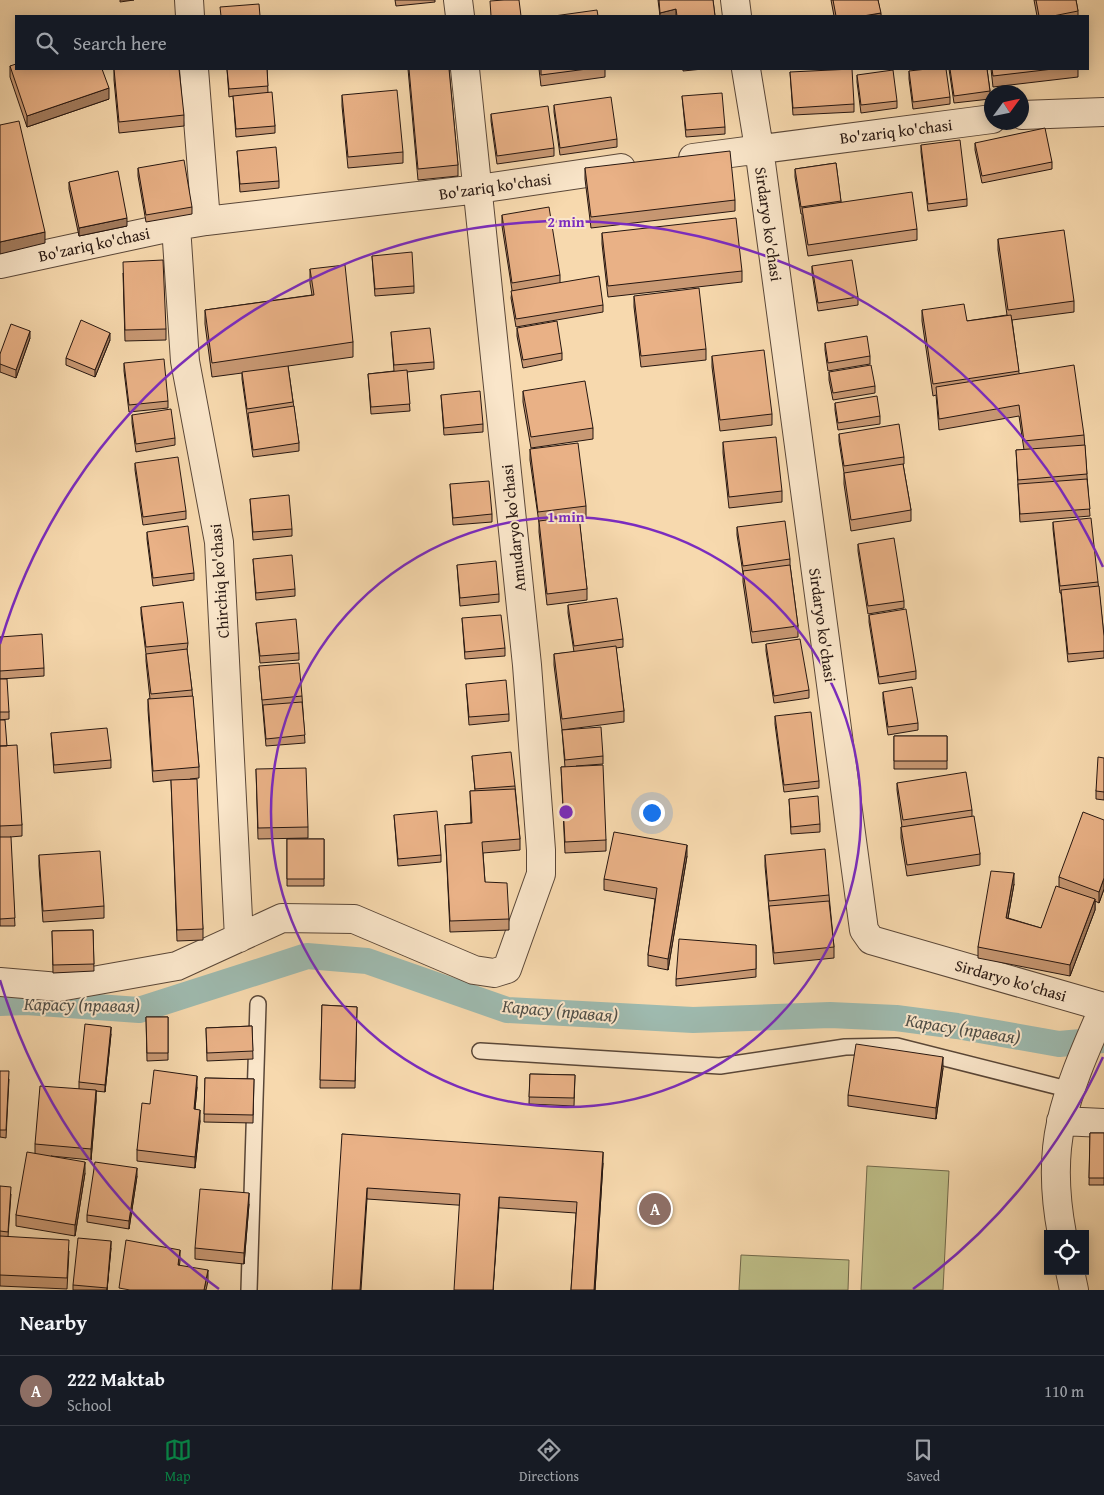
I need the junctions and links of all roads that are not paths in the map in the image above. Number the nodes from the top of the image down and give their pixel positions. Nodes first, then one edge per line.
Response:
1 (189, 0) edge
2 (458, 0) edge
3 (735, 0) edge
4 (190, 15) edge
5 (460, 15) edge
6 (737, 15) edge
7 (194, 70) edge
8 (465, 70) edge
9 (746, 70) edge
10 (1104, 112) edge
11 (1029, 115) edge
12 (984, 120) edge
13 (759, 148) junction
14 (672, 161) edge
15 (642, 165) edge
16 (478, 189) junction
17 (206, 221) junction
18 (176, 226) junction
19 (0, 264) edge
20 (239, 938) junction
21 (0, 982) edge
22 (258, 1004) dead end
23 (1104, 1007) edge
24 (480, 1051) dead end
25 (1073, 1082) junction
26 (1061, 1121) junction
27 (1104, 1123) edge
28 (1061, 1230) edge
29 (1071, 1275) edge
30 (249, 1290) edge
31 (1074, 1290) edge

1 - 4 street
2 - 5 street
3 - 6 street
7 - 17 street
8 - 16 street, Amudaryo ko'chasi
9 - 13 street, Sirdaryo ko'chasi
10 - 11 street
12 - 13 street, Bo'zariq ko'chasi
13 - 14 street, Bo'zariq ko'chasi
13 - 23 street, Sirdaryo ko'chasi
15 - 16 street, Bo'zariq ko'chasi
16 - 17 street, Bo'zariq ko'chasi
16 - 20 street, Amudaryo ko'chasi
17 - 18 street, Bo'zariq ko'chasi
18 - 19 street, Bo'zariq ko'chasi
18 - 20 street, Chirchiq ko'chasi
20 - 21 street
22 - 30 lane
23 - 25 street
24 - 25 lane
25 - 26 street
26 - 27 street
26 - 28 street
29 - 31 street

